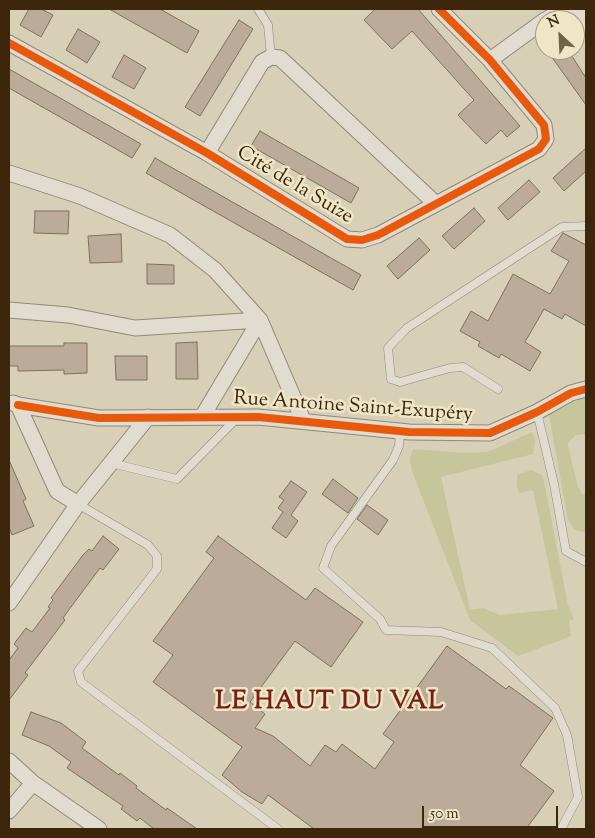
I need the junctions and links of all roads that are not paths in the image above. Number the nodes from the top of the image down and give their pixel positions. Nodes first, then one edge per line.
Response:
1 (258, 9) edge
2 (439, 9) edge
3 (535, 27) edge
4 (9, 43) edge
5 (271, 57) junction
6 (490, 60) junction
7 (207, 153) junction
8 (9, 174) edge
9 (436, 204) junction
10 (586, 226) edge
11 (9, 310) edge
12 (260, 320) junction
13 (498, 389) dead end
14 (586, 389) edge
15 (14, 403) edge
16 (537, 412) junction
17 (148, 417) junction
18 (202, 417) junction
19 (238, 417) junction
20 (303, 420) junction
21 (400, 431) junction
22 (111, 462) junction
23 (78, 504) junction
24 (586, 562) edge
25 (9, 603) edge
26 (9, 761) edge
27 (32, 783) junction
28 (9, 811) edge
29 (100, 829) edge
30 (278, 829) edge
31 (561, 829) edge

1 - 5 lane
2 - 6 street, Cité de la Suize
3 - 6 street
4 - 7 street, Cité de la Suize
5 - 7 street, Cité de la Suize
5 - 9 street
6 - 9 street, Cité de la Suize
7 - 9 street, Cité de la Suize
8 - 12 street
10 - 13 lane
11 - 12 street
12 - 18 street
12 - 20 street
14 - 16 street, Rue Antoine Saint-Exupéry
15 - 17 street, Rue Antoine Saint-Exupéry
15 - 23 street
16 - 21 street, Rue Antoine Saint-Exupéry
16 - 24 lane
17 - 18 street, Rue Antoine Saint-Exupéry
17 - 22 street
18 - 19 street, Rue Antoine Saint-Exupéry
19 - 20 street, Rue Antoine Saint-Exupéry
19 - 22 lane
20 - 21 street, Rue Antoine Saint-Exupéry
21 - 31 lane
22 - 23 street
23 - 25 street
23 - 30 lane
26 - 27 street
27 - 28 street
27 - 29 street

